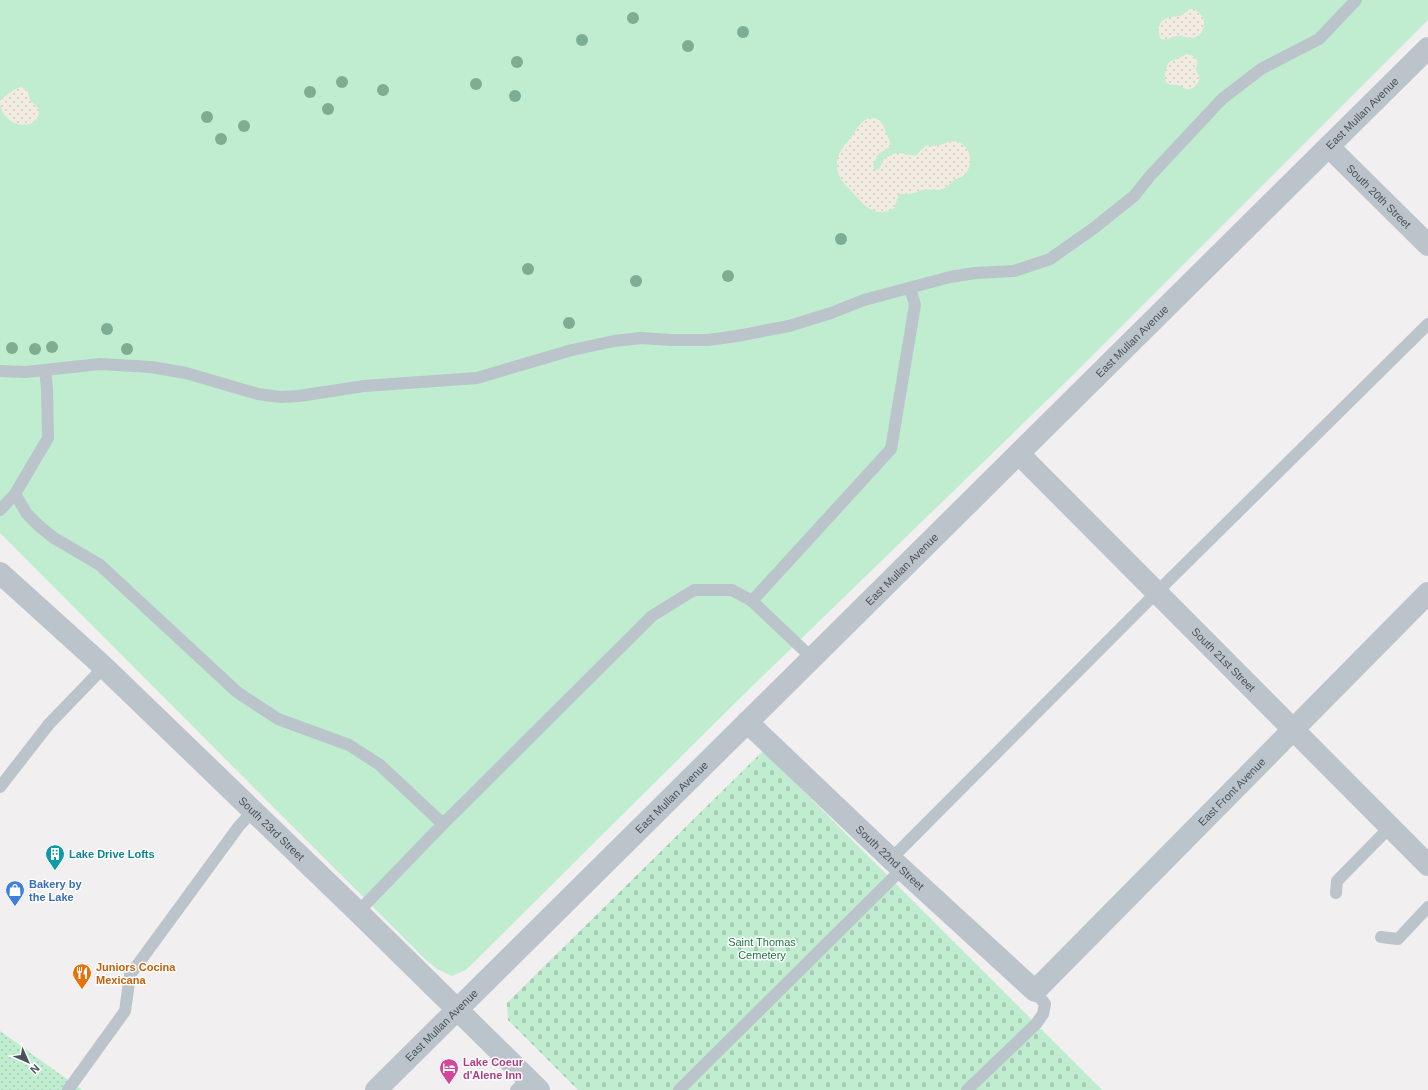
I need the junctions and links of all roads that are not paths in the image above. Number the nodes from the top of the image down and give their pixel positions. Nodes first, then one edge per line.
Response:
1 (1356, 0) edge
2 (1428, 48) edge
3 (1328, 147) junction
4 (1428, 245) edge
5 (910, 288) junction
6 (1428, 324) edge
7 (45, 370) junction
8 (0, 372) edge
9 (1019, 454) junction
10 (15, 494) junction
11 (0, 510) edge
12 (0, 573) edge
13 (1156, 593) junction
14 (1428, 593) edge
15 (752, 601) junction
16 (812, 658) junction
17 (104, 667) junction
18 (747, 722) junction
19 (1292, 729) junction
20 (0, 787) edge
21 (253, 811) junction
22 (443, 824) junction
23 (1390, 827) junction
24 (1425, 856) edge
25 (896, 864) junction
26 (1336, 893) dead end
27 (1428, 908) edge
28 (358, 912) junction
29 (1381, 937) dead end
30 (1035, 991) junction
31 (457, 1010) junction
32 (527, 1086) edge
33 (68, 1090) edge
34 (376, 1090) edge
35 (679, 1090) edge
36 (967, 1090) edge

1 - 5 lane
2 - 3 street, East Mullan Avenue
3 - 4 street, South 20th Street
3 - 9 street, East Mullan Avenue
5 - 7 lane
5 - 15 lane
6 - 13 lane
7 - 8 lane
7 - 10 lane
9 - 13 street, South 21st Street
9 - 16 street, East Mullan Avenue
10 - 11 lane
10 - 22 lane
12 - 17 street, South 23rd Street
13 - 19 street, South 21st Street
13 - 25 lane
14 - 19 street, East Front Avenue
15 - 16 lane
15 - 22 lane
16 - 18 street, East Mullan Avenue
17 - 20 lane
17 - 21 street, South 23rd Street
18 - 25 street, South 22nd Street
18 - 31 street, East Mullan Avenue
19 - 23 street, South 21st Street
19 - 30 street, East Front Avenue
21 - 28 street, South 23rd Street
21 - 33 lane
22 - 28 lane
23 - 24 street, South 21st Street
23 - 26 lane
25 - 30 street, South 22nd Street
25 - 35 lane
27 - 29 lane
28 - 31 street, South 23rd Street
30 - 36 lane
31 - 32 street, South 23rd Street
31 - 34 street, East Mullan Avenue

